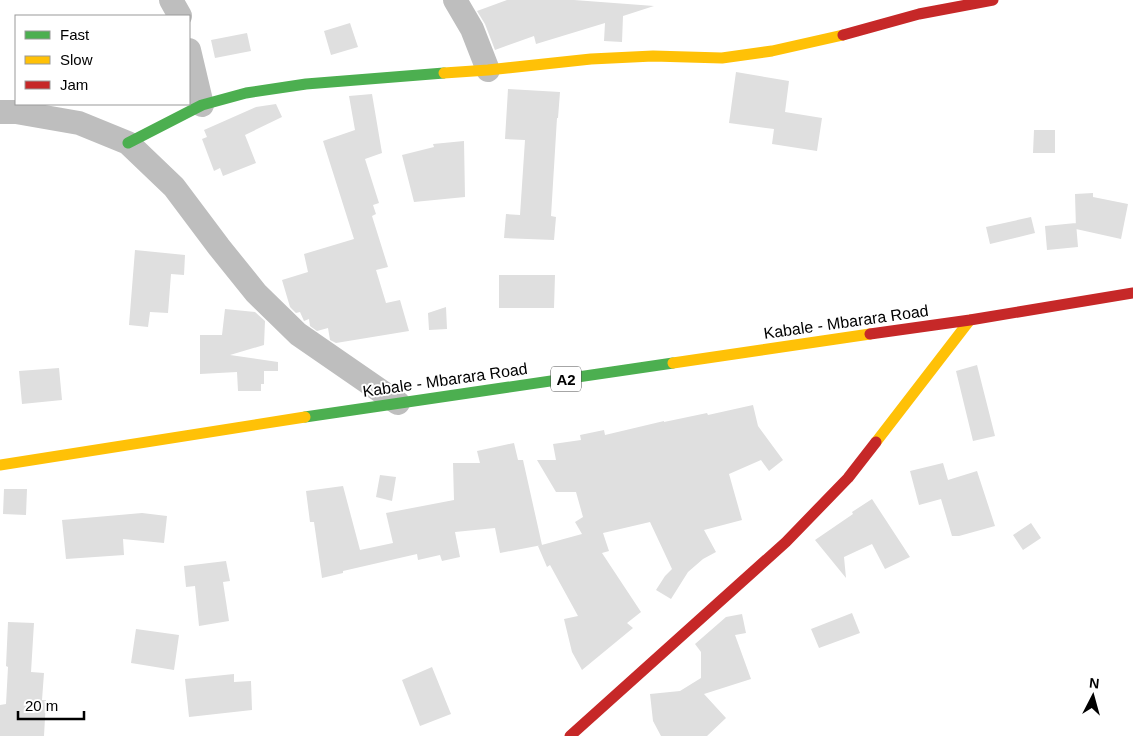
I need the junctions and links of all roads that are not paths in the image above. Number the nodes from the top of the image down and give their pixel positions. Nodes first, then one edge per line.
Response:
1 (171, 0) edge
2 (455, 0) edge
3 (993, 0) edge
4 (179, 15) edge
5 (190, 54) edge
6 (488, 70) junction
7 (202, 105) junction
8 (0, 112) edge
9 (128, 143) junction
10 (1133, 294) edge
11 (970, 320) junction
12 (398, 403) junction
13 (0, 465) edge
14 (570, 736) edge

1 - 4 street
2 - 6 street
3 - 6 main road
5 - 7 street
6 - 7 main road
7 - 9 main road
8 - 9 street
9 - 12 street
10 - 11 main road, Kabale - Mbarara Road / A2
11 - 12 main road, Kabale - Mbarara Road / A2
11 - 14 main road
12 - 13 main road, Kabale - Mbarara Road / A2

